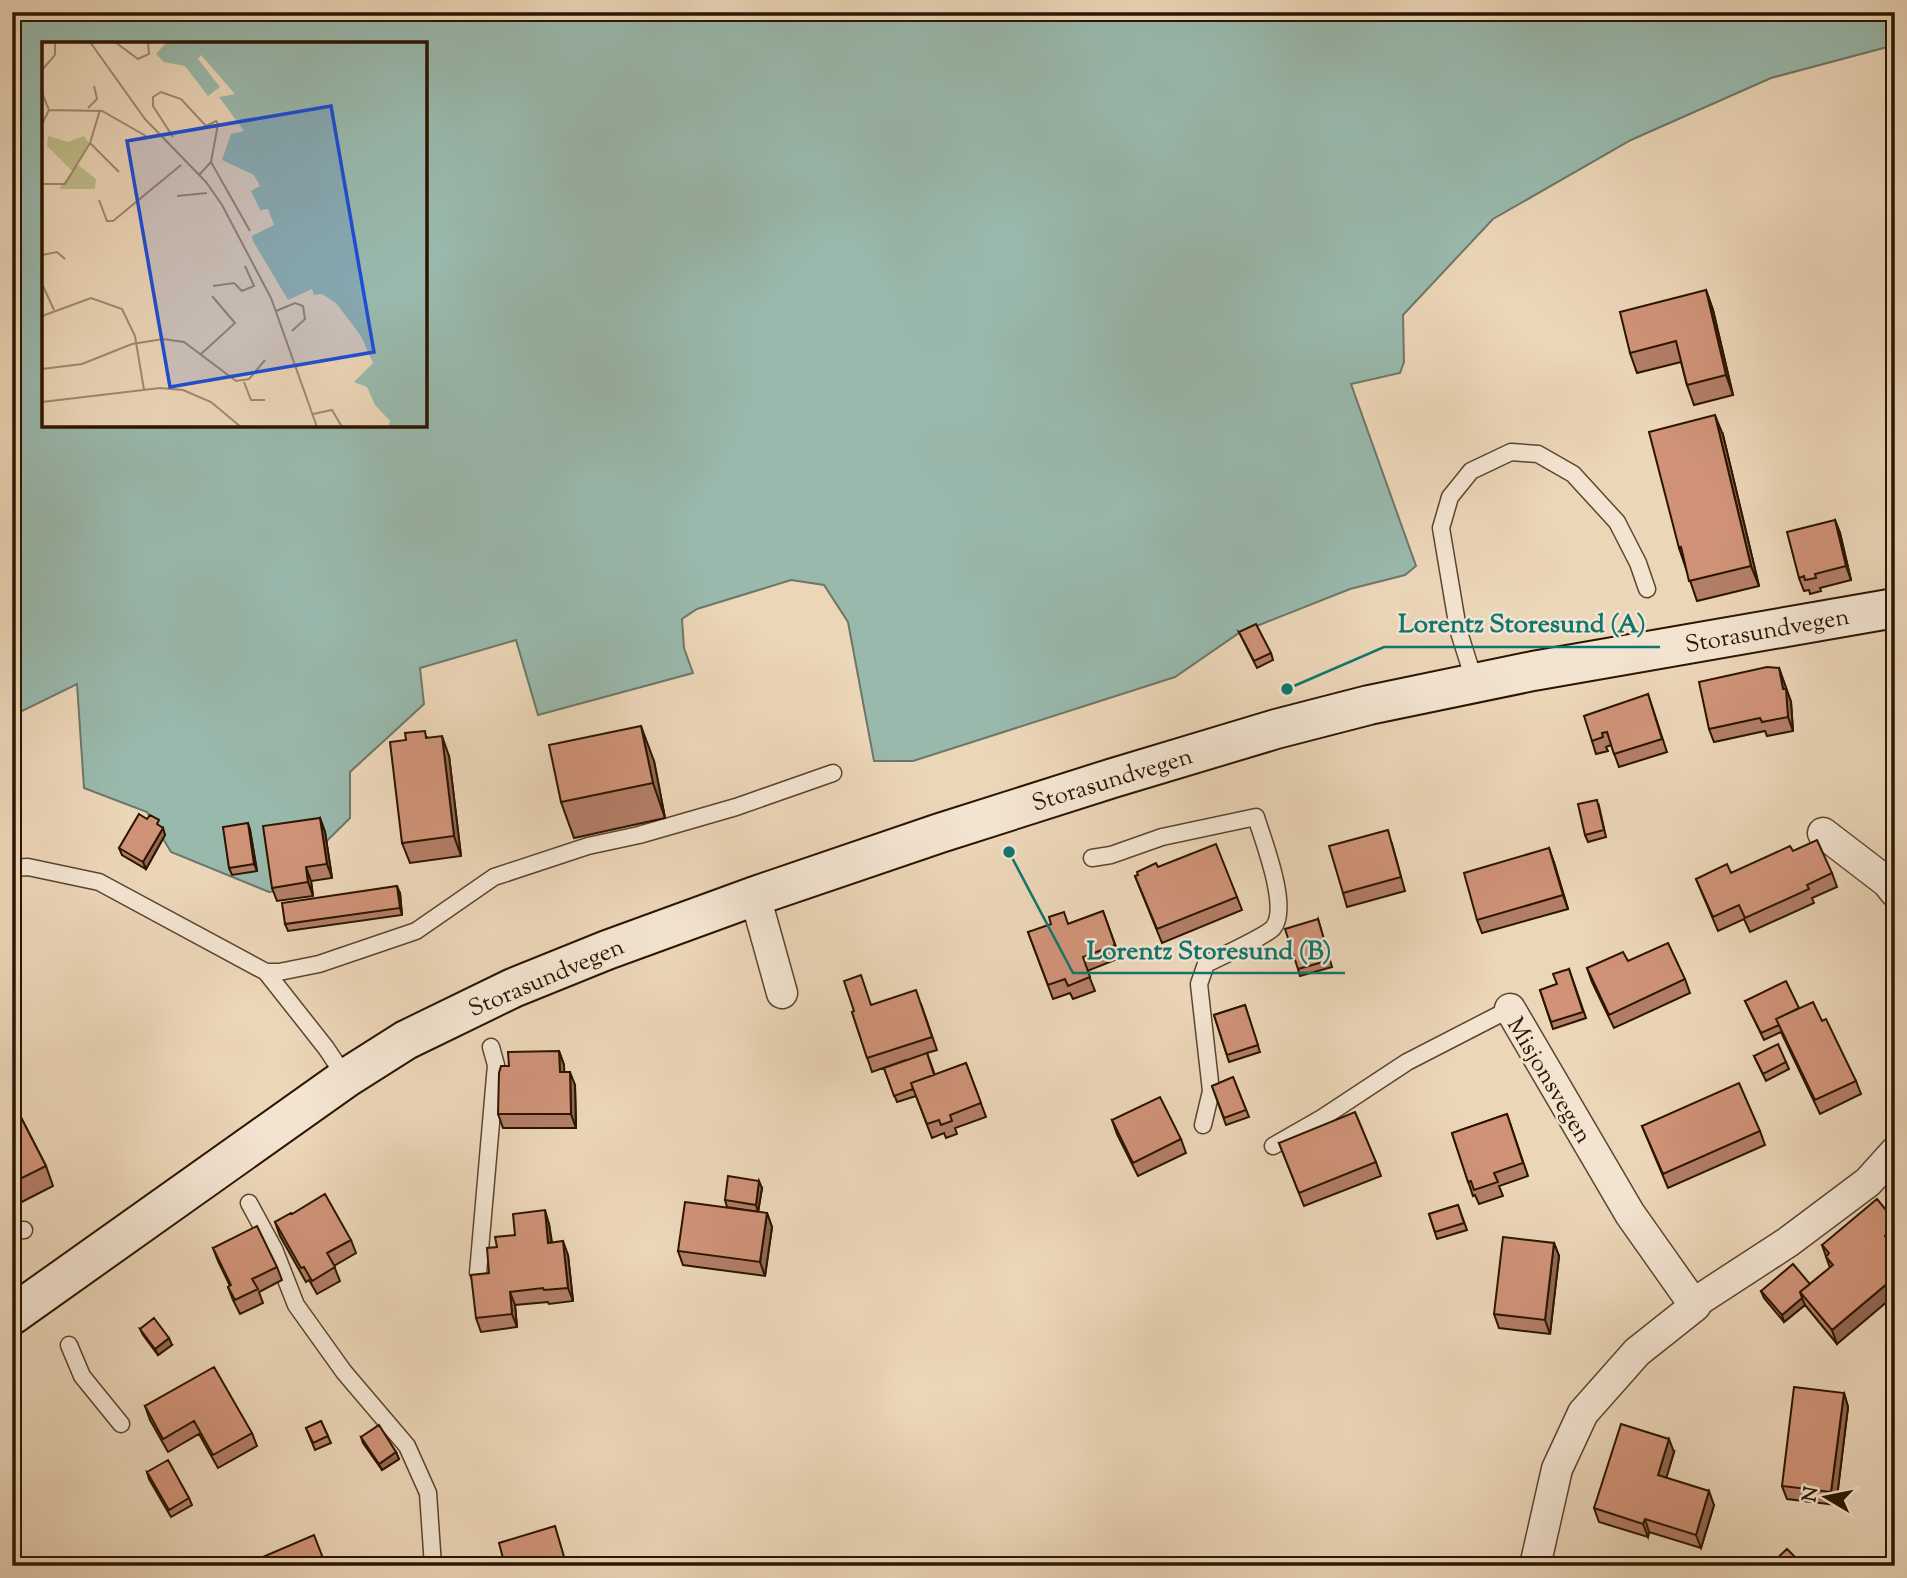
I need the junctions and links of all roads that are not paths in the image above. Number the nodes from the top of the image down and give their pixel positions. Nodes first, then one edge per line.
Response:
1 (1647, 589) dead end
2 (1895, 608) edge
3 (1475, 683) junction
4 (833, 774) dead end
5 (1823, 833) dead end
6 (1092, 858) dead end
7 (12, 868) edge
8 (1895, 892) edge
9 (755, 896) junction
10 (266, 972) junction
11 (782, 993) dead end
12 (1510, 1009) joint
13 (491, 1046) dead end
14 (346, 1078) junction
15 (1203, 1125) dead end
16 (1273, 1146) dead end
17 (1895, 1152) edge
18 (249, 1203) dead end
19 (478, 1273) edge
20 (1695, 1306) junction
21 (12, 1315) edge
22 (69, 1345) dead end
23 (121, 1424) dead end
24 (433, 1566) edge
25 (1535, 1566) edge

1 - 3 lane
2 - 3 main road, Storasundvegen
3 - 9 main road, Storasundvegen
4 - 10 lane
5 - 8 street
6 - 15 lane
7 - 10 lane
9 - 11 street
9 - 14 main road, Storasundvegen
10 - 14 lane
12 - 16 lane, Misjonsvegen
12 - 20 street, Misjonsvegen
13 - 19 lane, Storasundvegen
14 - 21 main road, Storasundvegen
17 - 20 street
18 - 24 lane
20 - 25 street
22 - 23 lane

